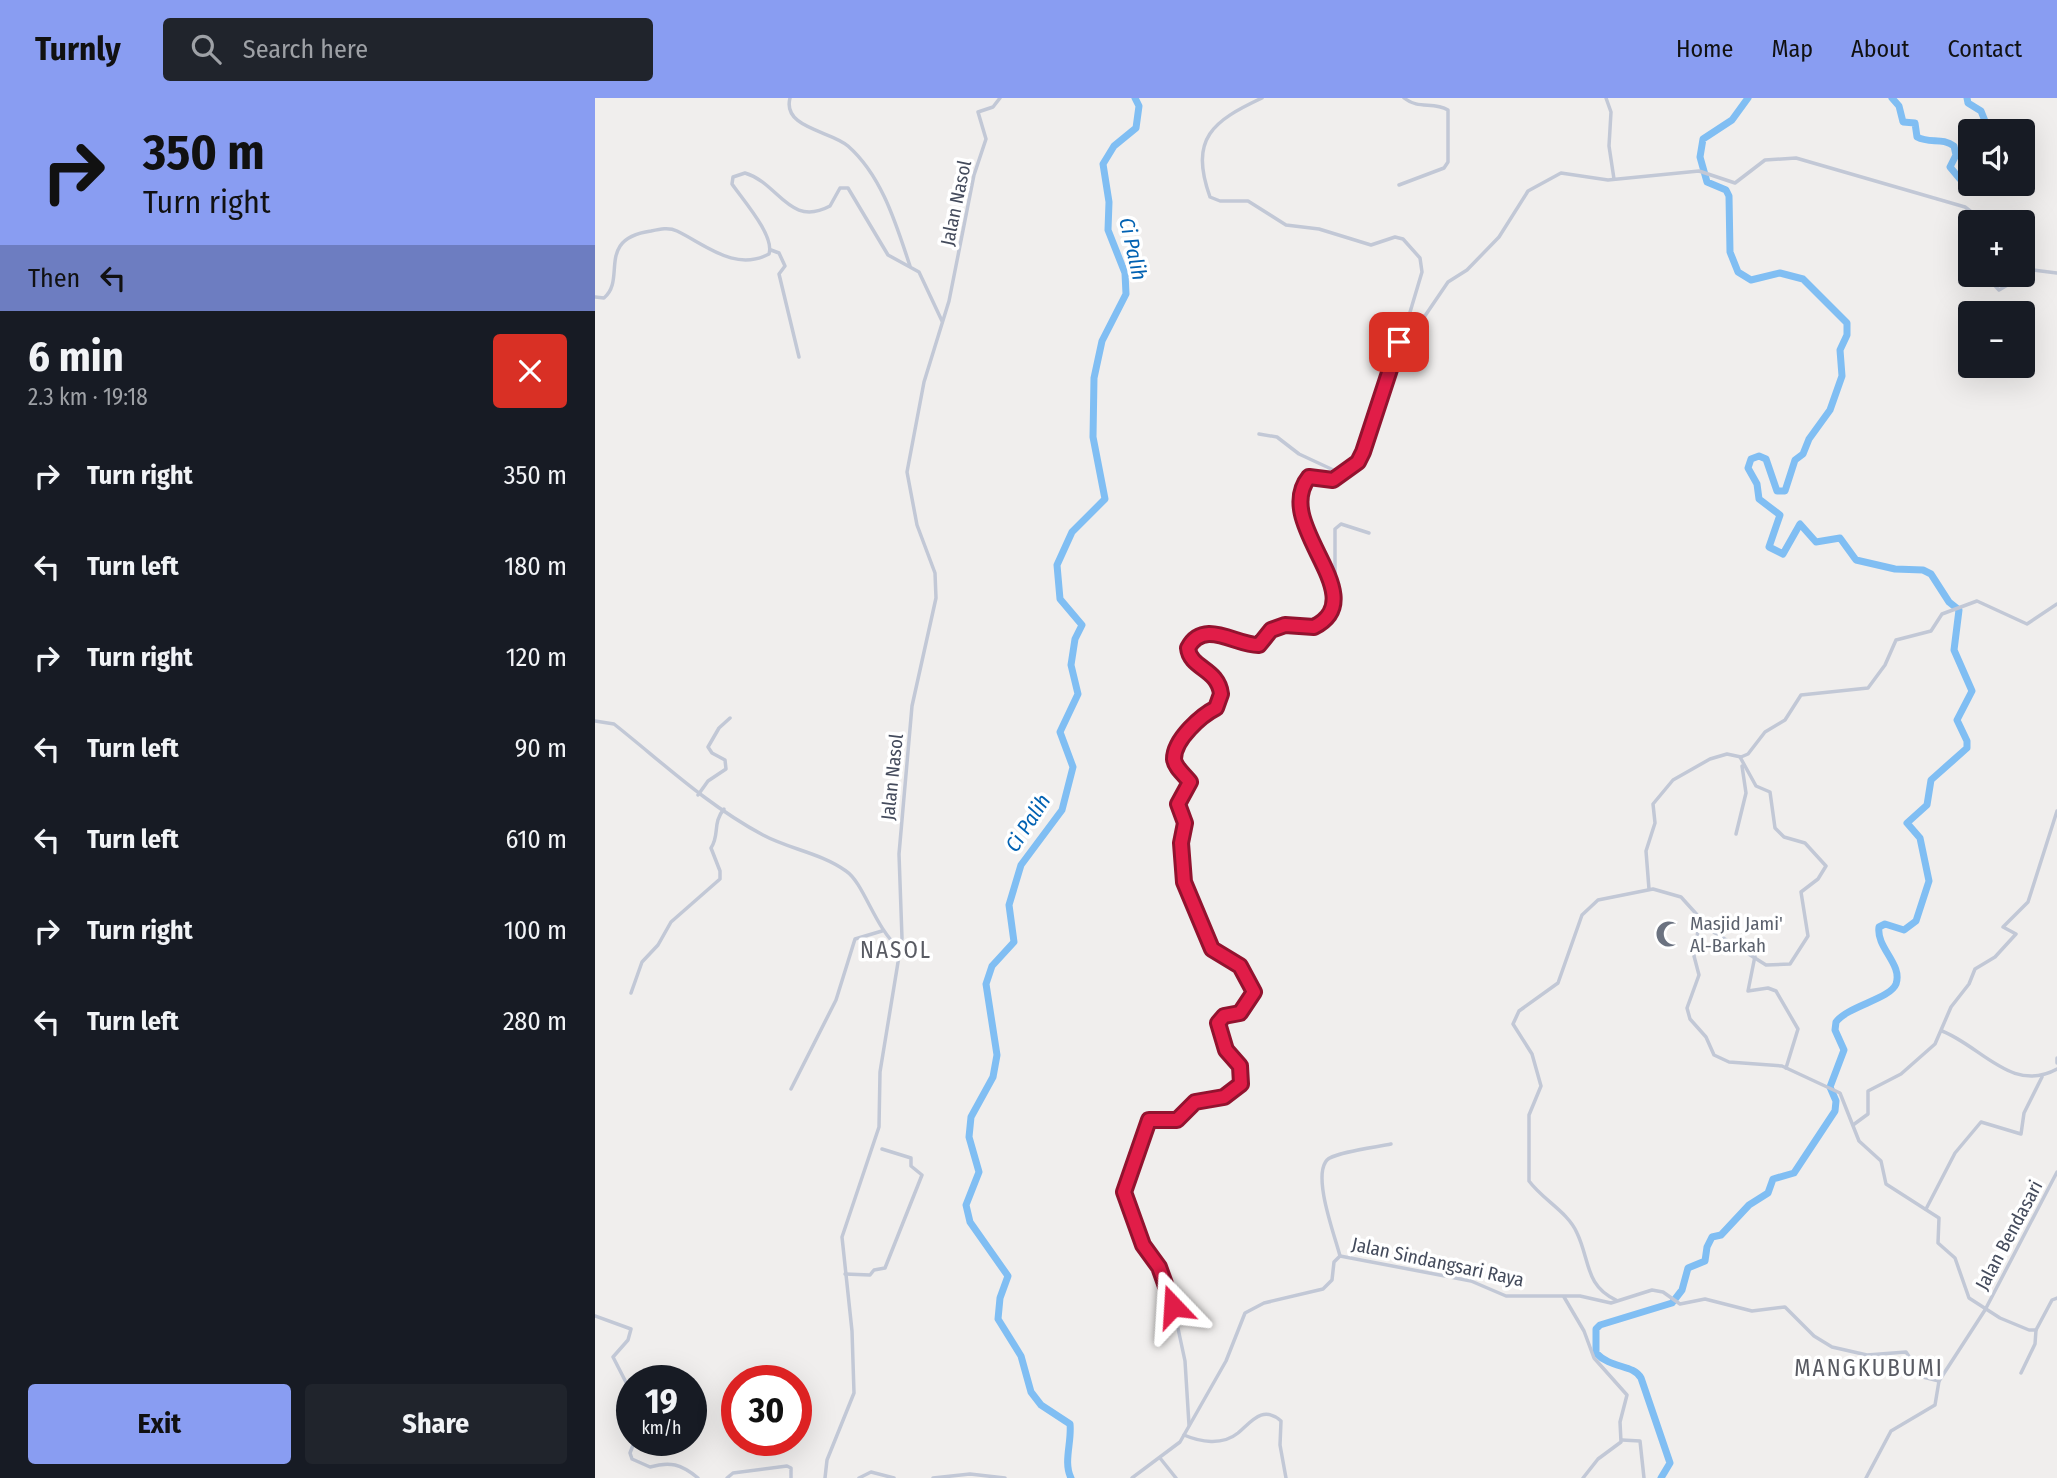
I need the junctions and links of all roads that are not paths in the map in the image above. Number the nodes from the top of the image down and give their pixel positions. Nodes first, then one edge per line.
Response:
1 (790, 98) edge
2 (1000, 98) edge
3 (1262, 98) edge
4 (1404, 98) edge
5 (1606, 98) edge
6 (1614, 179) junction
7 (1399, 185) dead end
8 (1969, 210) edge
9 (771, 250) junction
10 (910, 266) junction
11 (2035, 269) edge
12 (2057, 273) edge
13 (595, 297) edge
14 (942, 321) junction
15 (1401, 341) junction
16 (799, 357) dead end
17 (1259, 434) dead end
18 (1342, 474) junction
19 (1369, 533) dead end
20 (1334, 589) junction
21 (2057, 604) edge
22 (730, 718) dead end
23 (595, 721) edge
24 (1740, 757) junction
25 (698, 795) junction
26 (724, 809) junction
27 (2057, 811) edge
28 (1736, 834) dead end
29 (1649, 889) junction
30 (1701, 924) junction
31 (882, 931) junction
32 (900, 949) junction
33 (1755, 956) junction
34 (631, 993) dead end
35 (1942, 1031) junction
36 (1786, 1068) junction
37 (2057, 1069) edge
38 (2042, 1077) junction
39 (791, 1088) dead end
40 (1853, 1125) junction
41 (1391, 1144) dead end
42 (883, 1149) dead end
43 (2057, 1172) edge
44 (1926, 1209) junction
45 (1340, 1256) junction
46 (845, 1274) junction
47 (1564, 1297) junction
48 (2057, 1298) edge
49 (1616, 1300) junction
50 (1985, 1310) junction
51 (595, 1315) edge
52 (2036, 1330) junction
53 (617, 1365) edge
54 (2021, 1373) dead end
55 (1939, 1381) junction
56 (1189, 1425) junction
57 (1184, 1435) junction
58 (1622, 1440) junction
59 (631, 1456) edge
60 (1160, 1458) junction
61 (698, 1478) edge
62 (727, 1478) edge
63 (791, 1478) edge
64 (825, 1478) edge
65 (859, 1478) edge
66 (894, 1478) edge
67 (933, 1478) edge
68 (1005, 1478) edge
69 (1132, 1478) edge
70 (1176, 1478) edge
71 (1286, 1478) edge
72 (1583, 1478) edge
73 (1644, 1478) edge
74 (1866, 1478) edge

1 - 10 street
2 - 14 street, Jalan Nasol
3 - 15 street
4 - 7 street
5 - 6 street
6 - 8 street
6 - 15 street
9 - 10 street
9 - 13 street
9 - 16 street
10 - 14 street
11 - 12 street
14 - 32 street, Jalan Nasol
15 - 18 street
17 - 18 street
18 - 20 street
19 - 20 street
20 - 56 street
21 - 24 street
22 - 25 street
23 - 25 street
24 - 28 street
24 - 29 street
24 - 33 street
25 - 26 street
26 - 31 street
26 - 34 street
27 - 35 street
29 - 30 street
29 - 49 street
30 - 33 street
30 - 36 street
31 - 32 street
31 - 39 street
32 - 46 street, Jalan Nasol
33 - 36 street
35 - 38 street
35 - 40 street
36 - 40 street
37 - 38 street
38 - 44 street
40 - 44 street
41 - 45 street
42 - 46 street
43 - 50 street, Jalan Bendasari
44 - 50 street
45 - 47 street, Jalan Sindangsari Raya
45 - 56 street, Jalan Sindangsari Raya
46 - 64 street, Jalan Nasol
47 - 49 street, Jalan Sindangsari Raya
47 - 58 street
48 - 52 street
49 - 55 street, Jalan Sindangsari Raya
50 - 52 street
50 - 55 street
51 - 53 street
52 - 54 street
55 - 74 street
56 - 57 street, Jalan Sindangsari Raya
57 - 60 street, Jalan Sindangsari Raya
57 - 71 street
58 - 72 street
58 - 73 street
59 - 61 street
60 - 69 street, Jalan Sindangsari Raya
60 - 70 street
62 - 63 street
65 - 66 street
67 - 68 street

